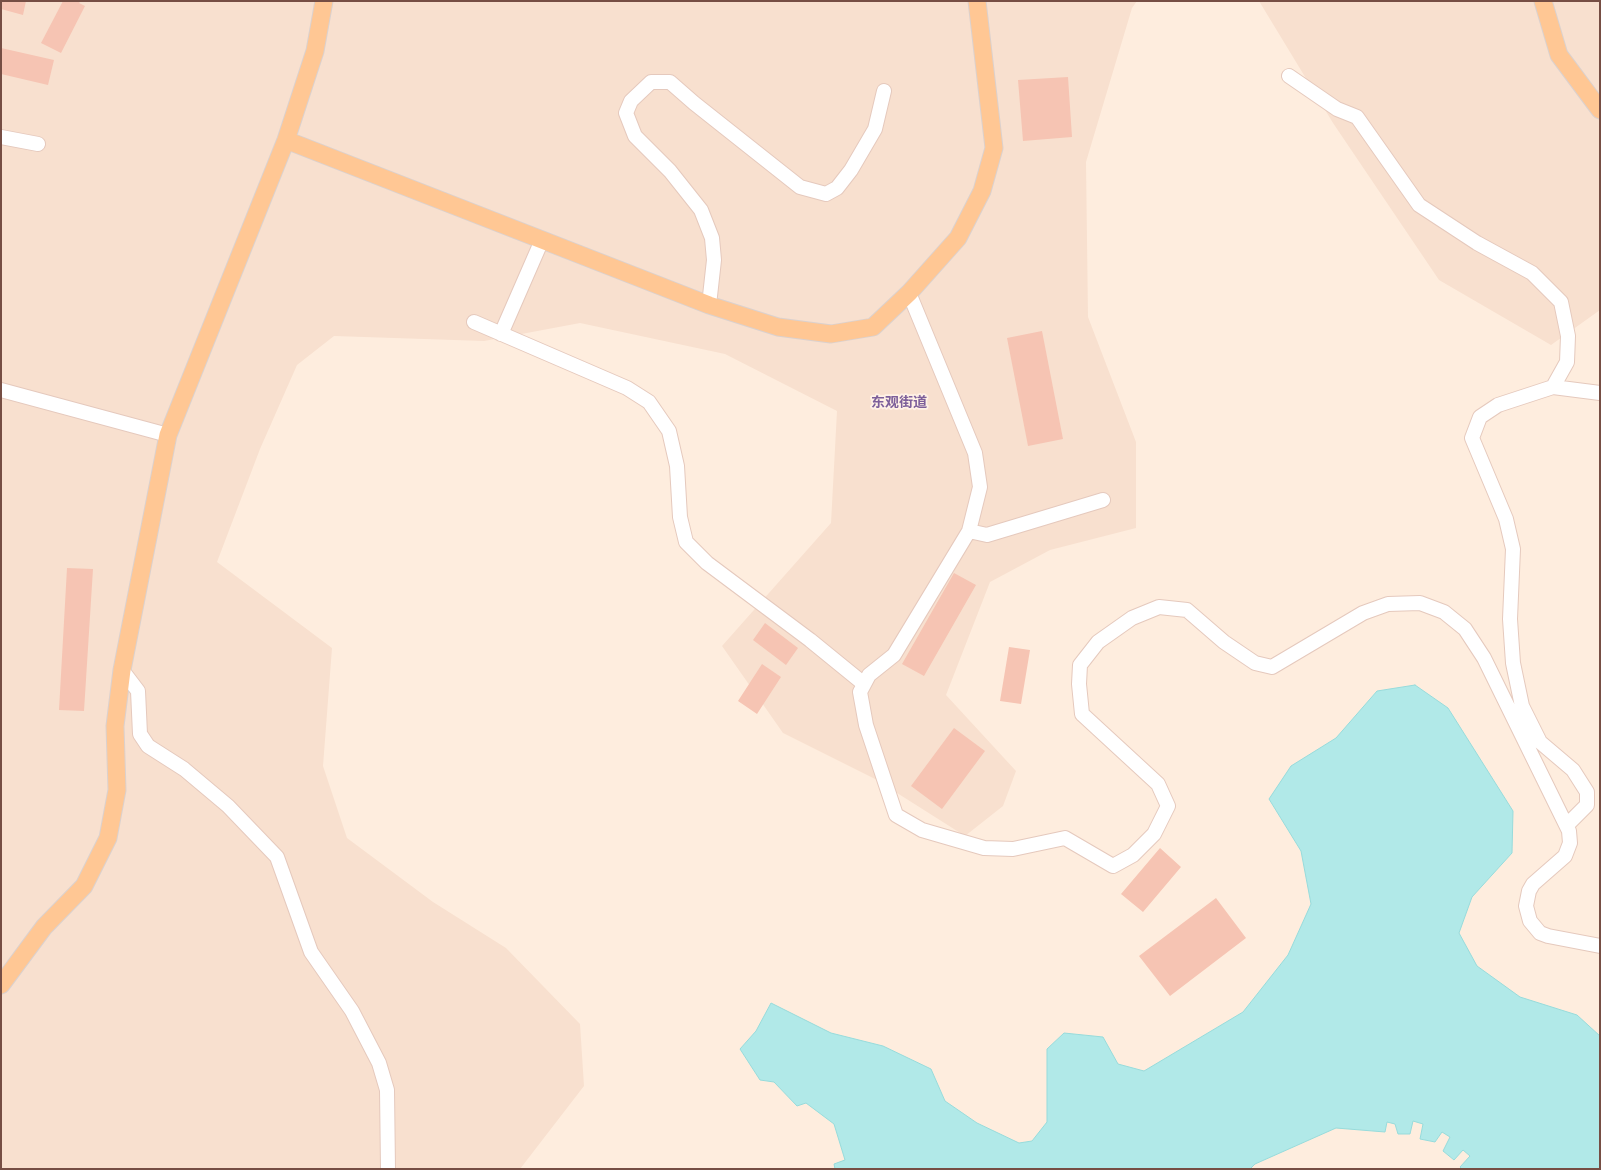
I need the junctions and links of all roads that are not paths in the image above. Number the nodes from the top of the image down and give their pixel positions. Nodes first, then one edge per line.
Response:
1 (324, 1) edge
2 (977, 1) edge
3 (1543, 1) edge
4 (1289, 76) dead end
5 (884, 91) dead end
6 (1600, 110) edge
7 (1, 137) edge
8 (286, 140) junction
9 (38, 144) dead end
10 (542, 240) junction
11 (909, 293) junction
12 (709, 305) junction
13 (474, 322) dead end
14 (501, 334) junction
15 (1553, 387) junction
16 (1, 390) edge
17 (1600, 393) edge
18 (168, 435) junction
19 (1103, 500) dead end
20 (969, 531) junction
21 (122, 670) junction
22 (864, 684) junction
23 (1567, 825) junction
24 (1600, 946) edge
25 (1, 985) edge
26 (388, 1169) edge

1 - 8 main road
2 - 11 main road
3 - 6 main road
4 - 15 street
5 - 12 street
7 - 9 street
8 - 10 main road
8 - 18 main road
10 - 12 main road
10 - 14 street
11 - 12 main road
11 - 20 street
13 - 14 street
14 - 22 street
15 - 17 street
15 - 23 street
16 - 18 street
18 - 21 main road
19 - 20 street
20 - 22 street
21 - 25 main road
21 - 26 street
22 - 23 street
23 - 24 street

